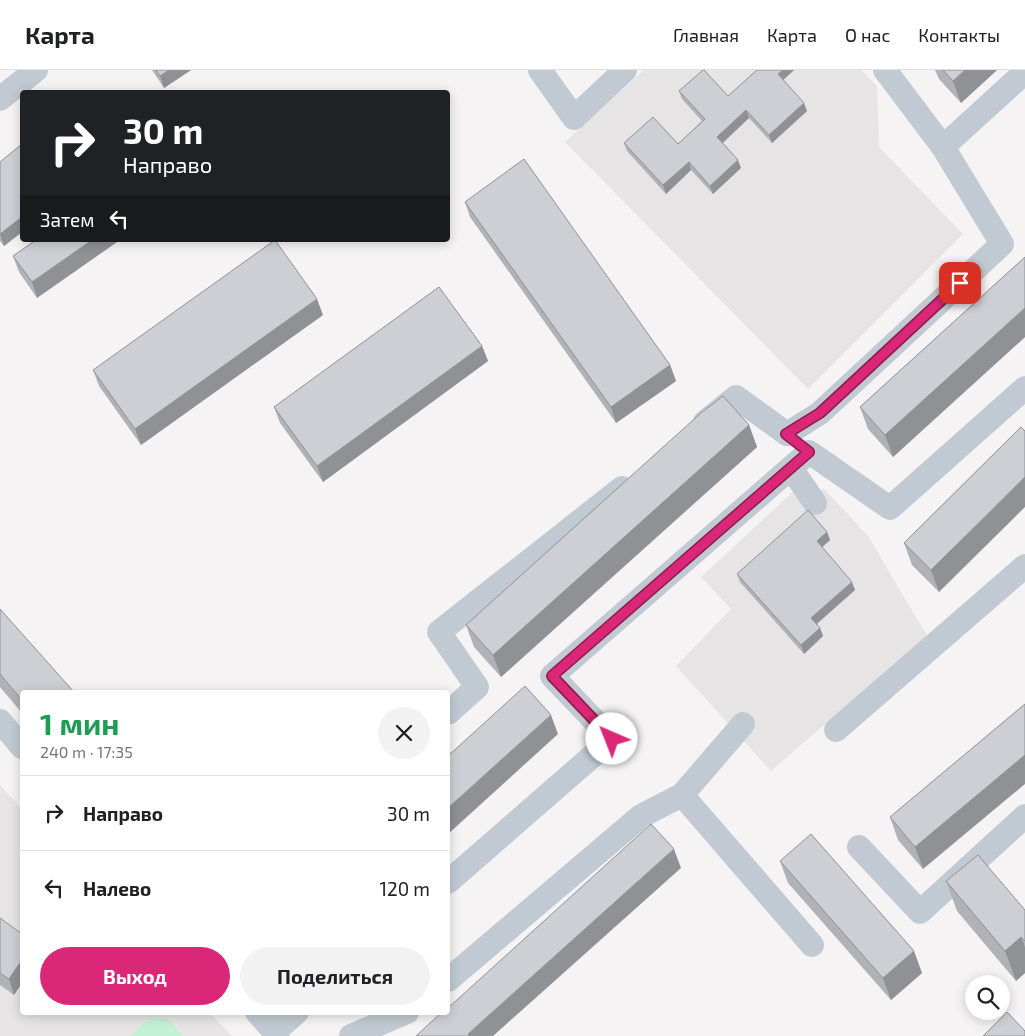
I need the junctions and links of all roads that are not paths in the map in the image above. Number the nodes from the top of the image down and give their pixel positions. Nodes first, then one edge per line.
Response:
1 (36, 70) edge
2 (540, 70) edge
3 (625, 70) edge
4 (885, 70) edge
5 (1025, 72) edge
6 (0, 99) edge
7 (943, 147) junction
8 (1025, 388) edge
9 (689, 434) edge
10 (786, 434) junction
11 (809, 452) junction
12 (791, 468) junction
13 (642, 472) edge
14 (815, 503) dead end
15 (1025, 566) edge
16 (450, 711) edge
17 (0, 721) edge
18 (744, 724) dead end
19 (836, 730) dead end
20 (20, 745) edge
21 (682, 795) junction
22 (1025, 816) edge
23 (859, 847) dead end
24 (450, 880) edge
25 (812, 945) dead end
26 (450, 978) edge
27 (260, 1015) edge
28 (294, 1015) edge
29 (400, 1015) edge
30 (276, 1034) edge
31 (351, 1036) edge

1 - 6 lane
2 - 3 lane
4 - 7 lane
5 - 7 lane
7 - 10 lane
8 - 11 lane
9 - 10 lane
10 - 11 lane
11 - 12 lane
12 - 14 lane
12 - 24 lane
13 - 16 lane
15 - 19 lane
17 - 20 lane
18 - 21 lane
21 - 25 lane
21 - 26 lane
22 - 23 lane
27 - 30 lane
28 - 30 lane
29 - 31 lane

